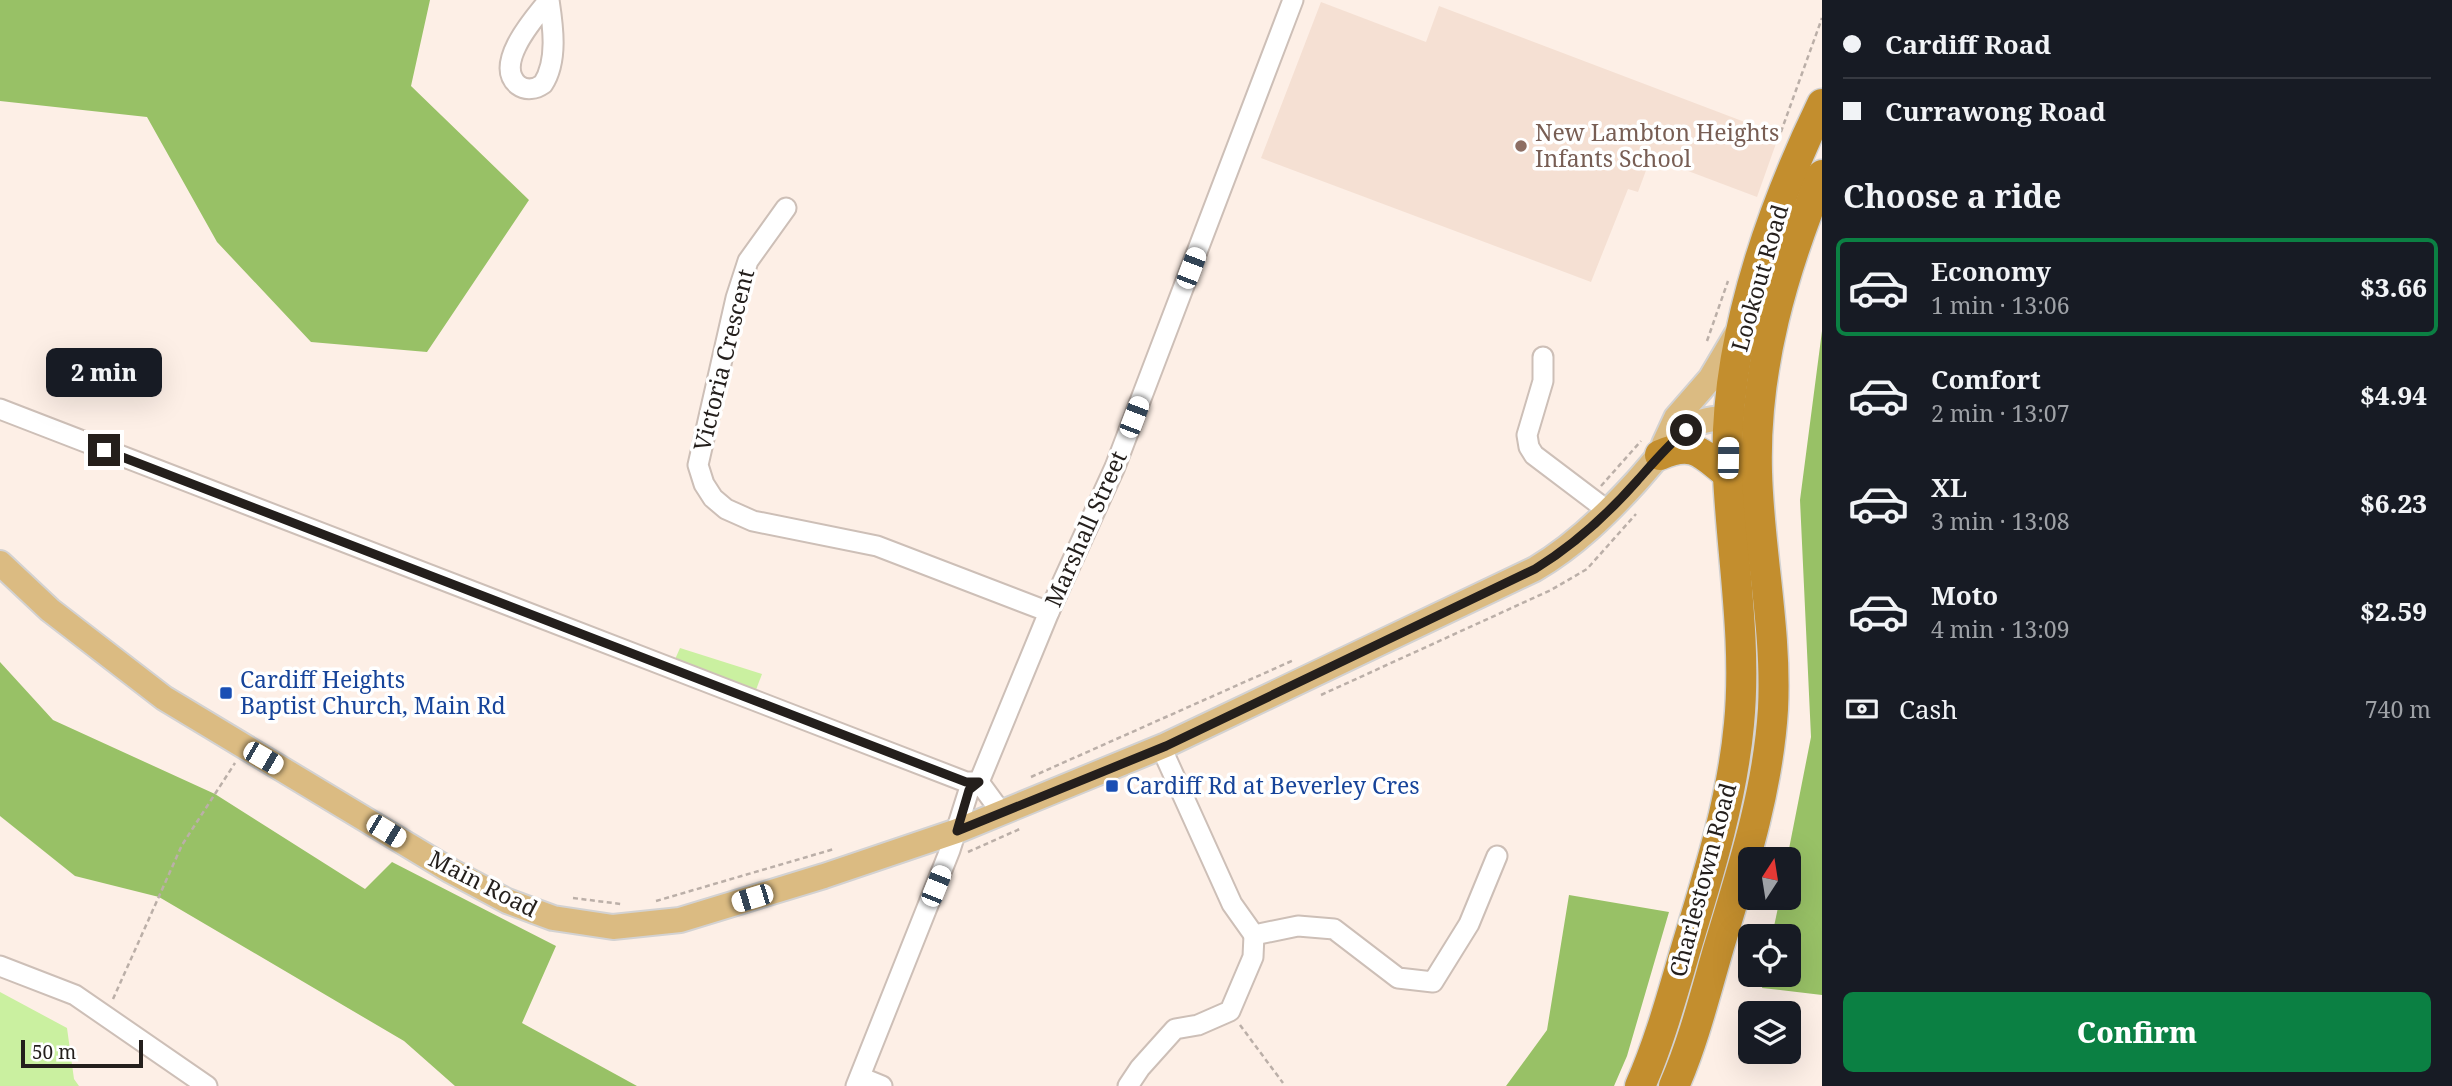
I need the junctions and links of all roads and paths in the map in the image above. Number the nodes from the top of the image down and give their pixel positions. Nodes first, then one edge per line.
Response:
1 (1293, 0) edge
2 (1822, 104) edge
3 (1822, 175) edge
4 (786, 208) dead end
5 (1745, 317) junction
6 (1543, 356) dead end
7 (0, 409) edge
8 (1743, 418) junction
9 (1660, 455) junction
10 (1728, 474) junction
11 (1608, 511) junction
12 (0, 563) edge
13 (1049, 612) junction
14 (1296, 659) dead end
15 (245, 747) junction
16 (1161, 747) junction
17 (1031, 776) dead end
18 (979, 782) junction
19 (1001, 812) junction
20 (957, 831) junction
21 (838, 848) dead end
22 (1497, 856) dead end
23 (573, 898) dead end
24 (650, 902) dead end
25 (622, 904) dead end
26 (1254, 935) junction
27 (0, 967) edge
28 (1230, 1011) junction
29 (106, 1015) junction
30 (858, 1081) edge
31 (1283, 1083) dead end
32 (207, 1086) edge
33 (882, 1086) edge
34 (1128, 1086) edge
35 (1640, 1086) edge
36 (1674, 1086) edge

1 - 13 street, Marshall Street
2 - 5 highway, Lookout Road
3 - 8 highway, Lookout Road
4 - 13 street, Victoria Crescent
5 - 8 highway, Lookout Road
5 - 9 main road
6 - 11 street
7 - 18 street
8 - 9 main road, Main Road
8 - 10 highway, Charlestown Road
8 - 36 highway, Charlestown Road
9 - 10 highway
9 - 11 main road, Main Road
10 - 35 highway, Charlestown Road
11 - 16 main road, Main Road
12 - 15 main road, Main Road
13 - 18 street, Marshall Street
14 - 17 path
15 - 20 main road, Main Road
15 - 29 path
16 - 19 main road, Main Road
16 - 26 street
18 - 19 street
18 - 20 street, Marshall Street
19 - 20 main road, Main Road
20 - 30 street, Marshall Street
21 - 24 path
22 - 26 street
23 - 25 path
26 - 28 street
27 - 29 street
28 - 31 path
28 - 34 street
29 - 32 street
30 - 33 street

